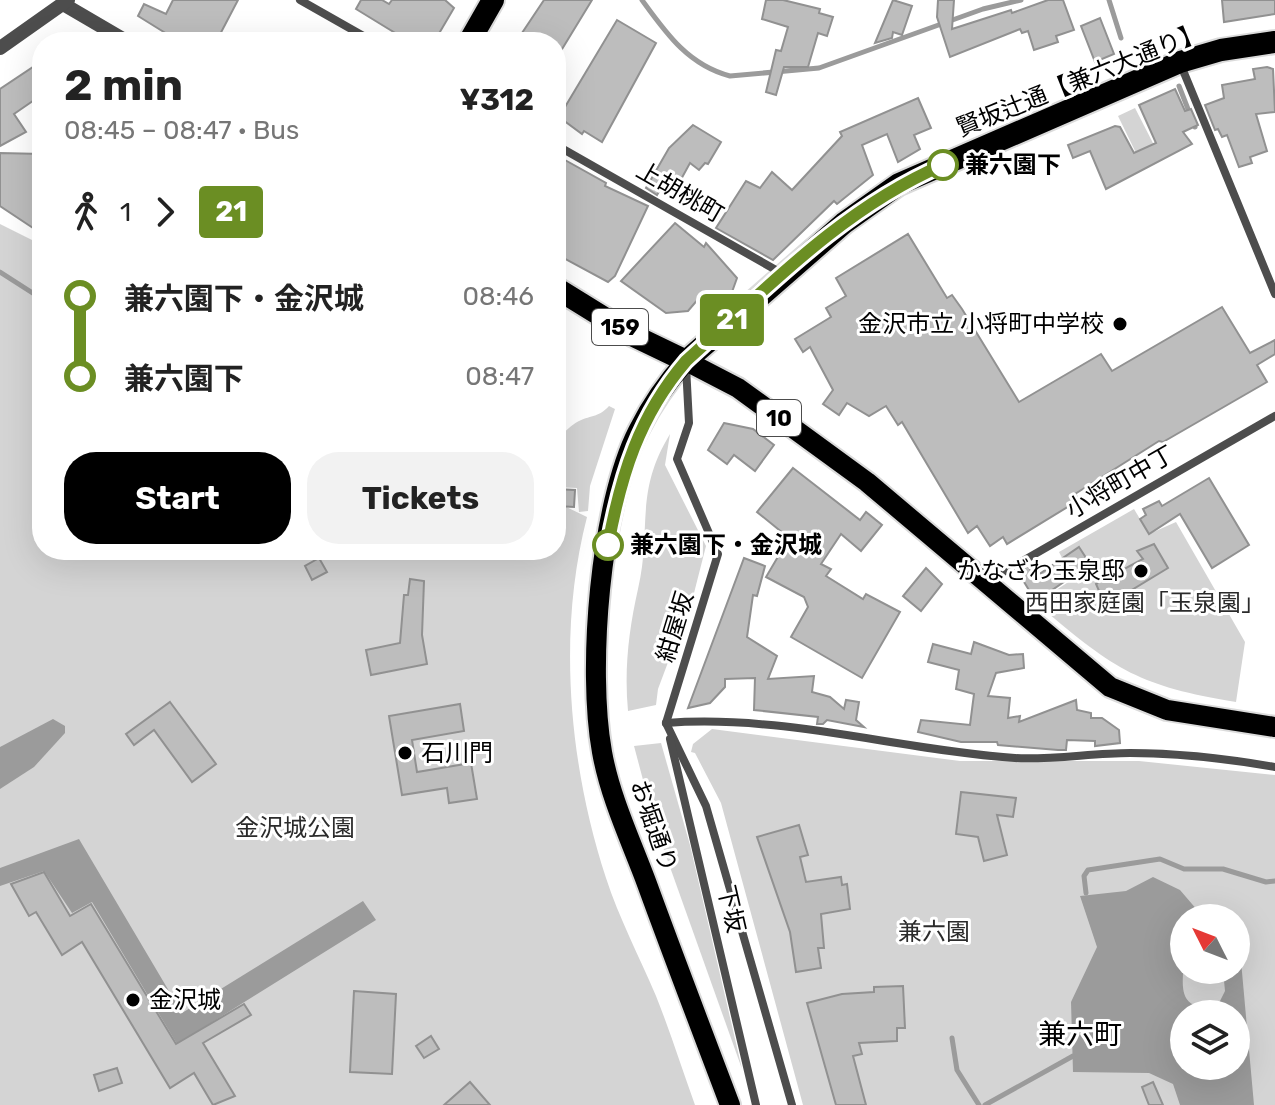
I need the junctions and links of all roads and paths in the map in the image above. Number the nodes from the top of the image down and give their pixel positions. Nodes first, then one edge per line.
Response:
1 (300, 0) edge
2 (493, 0) edge
3 (66, 2) edge
4 (112, 32) edge
5 (356, 32) edge
6 (475, 32) edge
7 (1275, 42) edge
8 (0, 48) edge
9 (1180, 62) junction
10 (566, 151) edge
11 (783, 274) junction
12 (566, 294) edge
13 (1275, 294) edge
14 (686, 361) junction
15 (1275, 416) edge
16 (986, 583) junction
17 (666, 723) junction
18 (1275, 727) edge
19 (1275, 767) edge
20 (730, 1105) edge
21 (756, 1105) edge
22 (792, 1105) edge

1 - 5 street
2 - 6 highway
3 - 4 street
3 - 8 street
7 - 9 highway, 賢坂辻通【兼六大通り】
9 - 11 highway, 賢坂辻通【兼六大通り】
9 - 13 street
10 - 11 street, 上胡桃町
11 - 14 highway, 賢坂辻通【兼六大通り】
12 - 14 highway, 159
14 - 16 main road, 10
14 - 17 street, 紺屋坂
14 - 20 main road, お堀通り
15 - 16 street, 小将町中丁
16 - 18 main road, 10
17 - 19 street
17 - 21 street, 下坂
17 - 22 street

